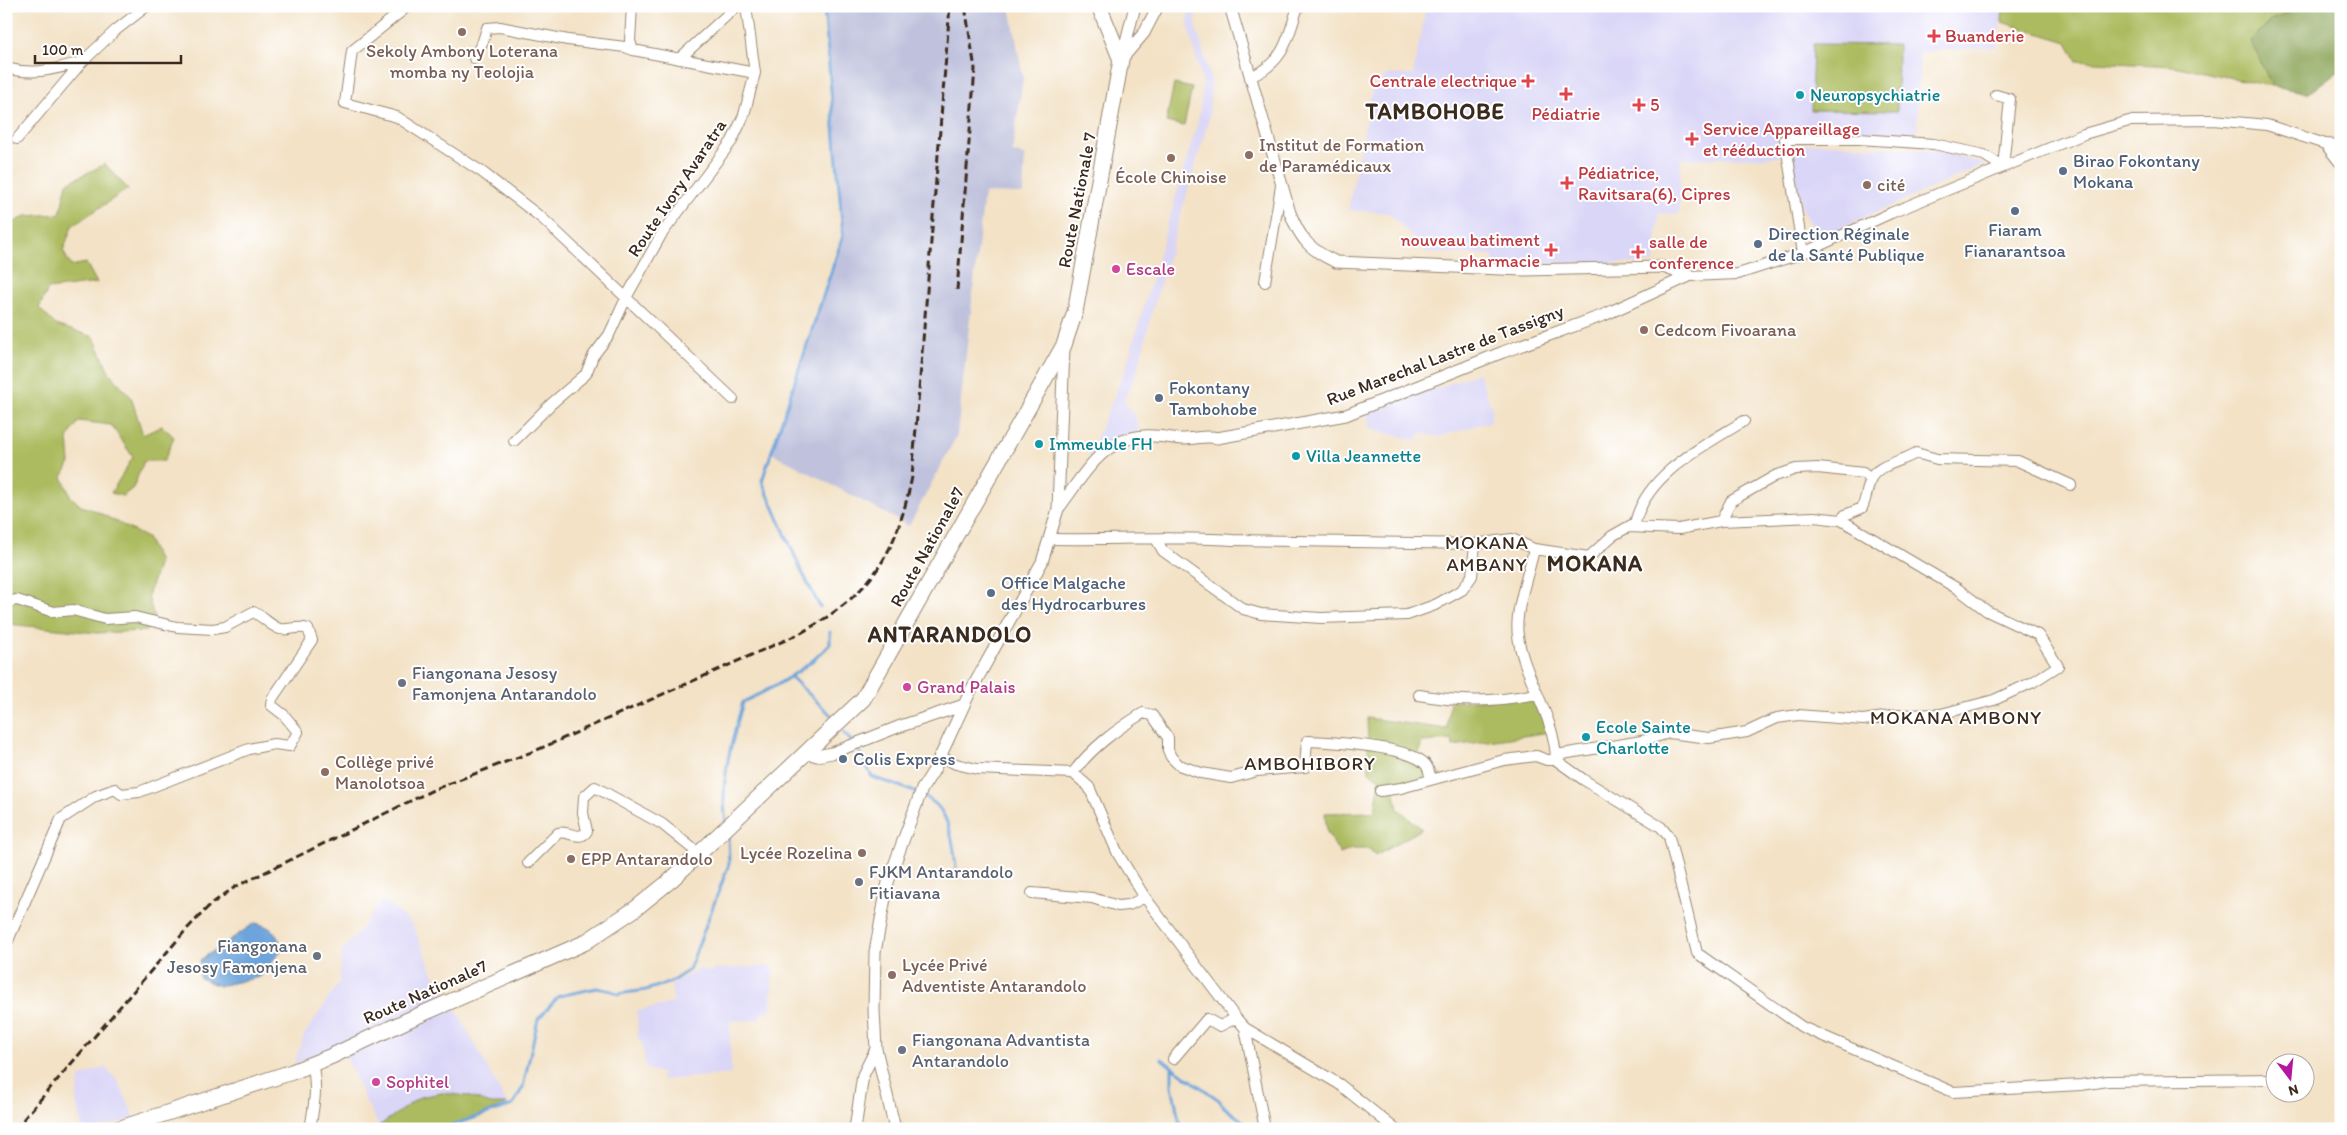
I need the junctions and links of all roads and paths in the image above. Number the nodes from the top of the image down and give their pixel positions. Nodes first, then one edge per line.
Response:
1 (147, 6) edge
2 (408, 6) edge
3 (632, 6) edge
4 (737, 6) edge
5 (746, 6) edge
6 (1099, 6) edge
7 (1135, 6) edge
8 (1158, 6) edge
9 (1230, 6) edge
10 (1298, 6) edge
11 (633, 50) junction
12 (474, 58) dead end
13 (679, 59) junction
14 (1121, 60) junction
15 (82, 62) junction
16 (6, 68) edge
17 (755, 73) junction
18 (1250, 77) junction
19 (1996, 95) dead end
20 (17, 139) dead end
21 (2325, 144) junction
22 (2341, 144) edge
23 (2341, 164) edge
24 (2004, 167) junction
25 (1281, 186) junction
26 (1803, 253) junction
27 (1689, 276) junction
28 (1265, 282) dead end
29 (627, 296) junction
30 (1064, 345) junction
31 (734, 399) dead end
32 (1744, 421) dead end
33 (514, 441) dead end
34 (1870, 479) junction
35 (2071, 485) dead end
36 (1058, 509) junction
37 (1841, 520) junction
38 (1721, 521) junction
39 (1628, 527) junction
40 (1050, 539) junction
41 (1156, 539) junction
42 (1475, 544) junction
43 (1534, 549) junction
44 (6, 602) edge
45 (1537, 694) junction
46 (1419, 695) dead end
47 (964, 705) junction
48 (806, 753) junction
49 (939, 756) junction
50 (1556, 757) junction
51 (1073, 773) junction
52 (1431, 780) junction
53 (1380, 791) dead end
54 (698, 853) junction
55 (528, 863) dead end
56 (1032, 893) dead end
57 (1143, 894) junction
58 (6, 945) edge
59 (1236, 1018) junction
60 (1245, 1028) junction
61 (876, 1049) junction
62 (1173, 1059) dead end
63 (312, 1064) junction
64 (2264, 1079) edge
65 (118, 1129) edge
66 (310, 1129) edge
67 (854, 1129) edge
68 (895, 1129) edge
69 (1265, 1129) edge
70 (1395, 1129) edge

1 - 15 street
2 - 29 street
3 - 11 street
4 - 13 street
5 - 17 street, Route Ivory Avaratra
6 - 14 main road
7 - 14 street
8 - 14 street
9 - 18 street
10 - 18 street
11 - 12 street
11 - 13 street
13 - 17 street
14 - 30 main road, Route Nationale 7
15 - 16 street
15 - 20 street
17 - 29 street, Route Ivory Avaratra
18 - 25 street
19 - 24 street
21 - 22 street
21 - 23 street
21 - 24 street
24 - 26 street
24 - 26 street
25 - 27 street
25 - 28 street
26 - 27 street
27 - 36 street, Rue Marechal Lastre de Tassigny
29 - 31 street
29 - 33 street, Route Ivory Avaratra
30 - 36 street
30 - 48 main road, Route Nationale7
32 - 39 street
34 - 35 street
34 - 37 street
34 - 38 street
36 - 40 street
37 - 38 street
37 - 50 street
38 - 39 street
39 - 43 street
40 - 41 street
40 - 47 street
41 - 42 street
41 - 42 street
42 - 43 street
43 - 45 street
44 - 58 street
45 - 46 street
45 - 50 street
47 - 48 street
47 - 49 street
48 - 54 main road, Route Nationale7
49 - 51 street
49 - 61 street
50 - 52 street
50 - 64 street
51 - 52 street
51 - 57 street
52 - 53 street
54 - 55 street
54 - 63 main road, Route Nationale7
56 - 57 street
57 - 59 street
59 - 60 street
59 - 62 street
60 - 69 street
60 - 70 street
61 - 67 street
61 - 68 street
63 - 65 main road, Route Nationale7
63 - 66 street

